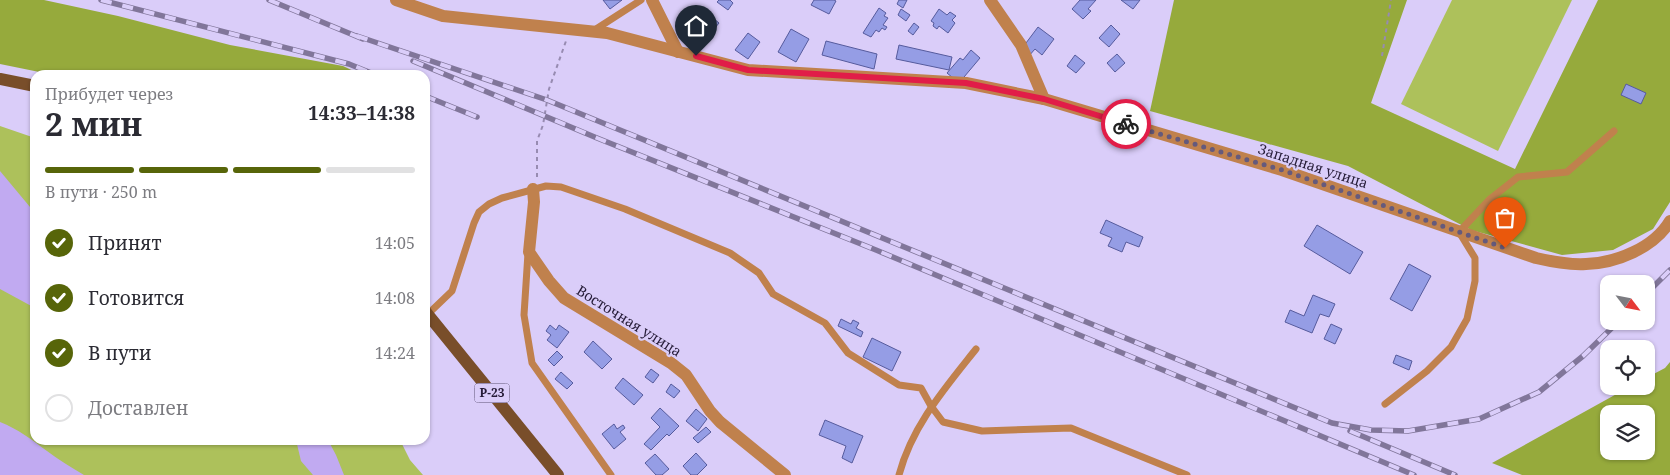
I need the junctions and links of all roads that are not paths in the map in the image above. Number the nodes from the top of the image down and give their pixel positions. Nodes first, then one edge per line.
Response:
1 (396, 0) edge
2 (641, 0) edge
3 (652, 0) edge
4 (990, 0) edge
5 (592, 32) junction
6 (678, 52) junction
7 (0, 78) edge
8 (30, 85) edge
9 (1044, 99) junction
10 (1614, 131) dead end
11 (533, 189) junction
12 (1670, 221) edge
13 (1459, 232) junction
14 (528, 252) junction
15 (430, 310) edge
16 (430, 317) edge
17 (976, 349) dead end
18 (1385, 404) dead end
19 (931, 406) junction
20 (558, 475) edge
21 (611, 475) edge
22 (785, 475) edge
23 (899, 475) edge
24 (1188, 475) edge

1 - 5 street, Западная улица
2 - 5 lane
3 - 6 street
4 - 9 street
5 - 6 street, Западная улица
6 - 9 street, Западная улица
7 - 8 main road
9 - 13 street, Западная улица
10 - 13 lane
11 - 14 street
11 - 15 lane
11 - 19 lane
12 - 13 street, Западная улица
13 - 18 lane
14 - 21 lane
14 - 22 street, Восточная улица
16 - 20 main road, Р-23
17 - 19 lane
19 - 23 lane
19 - 24 lane

